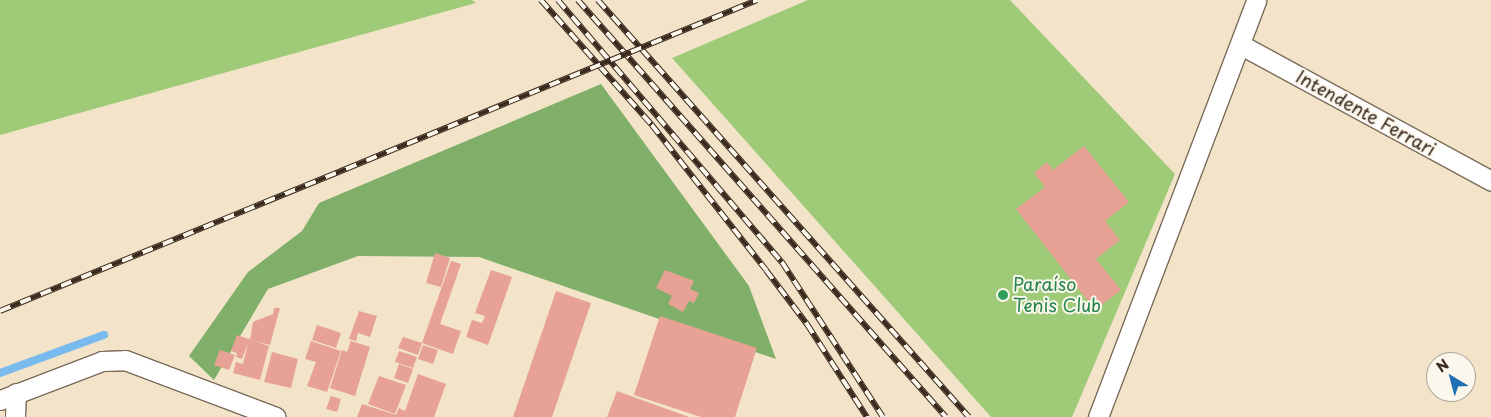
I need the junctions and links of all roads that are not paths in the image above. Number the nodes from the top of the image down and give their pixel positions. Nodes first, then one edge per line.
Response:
1 (1256, 0) edge
2 (1241, 45) junction
3 (1491, 181) edge
4 (8, 396) edge
5 (15, 417) edge
6 (276, 417) edge
7 (1098, 417) edge

1 - 2 street
2 - 3 street, Intendente Ferrari
2 - 7 street
4 - 5 street
4 - 6 street

